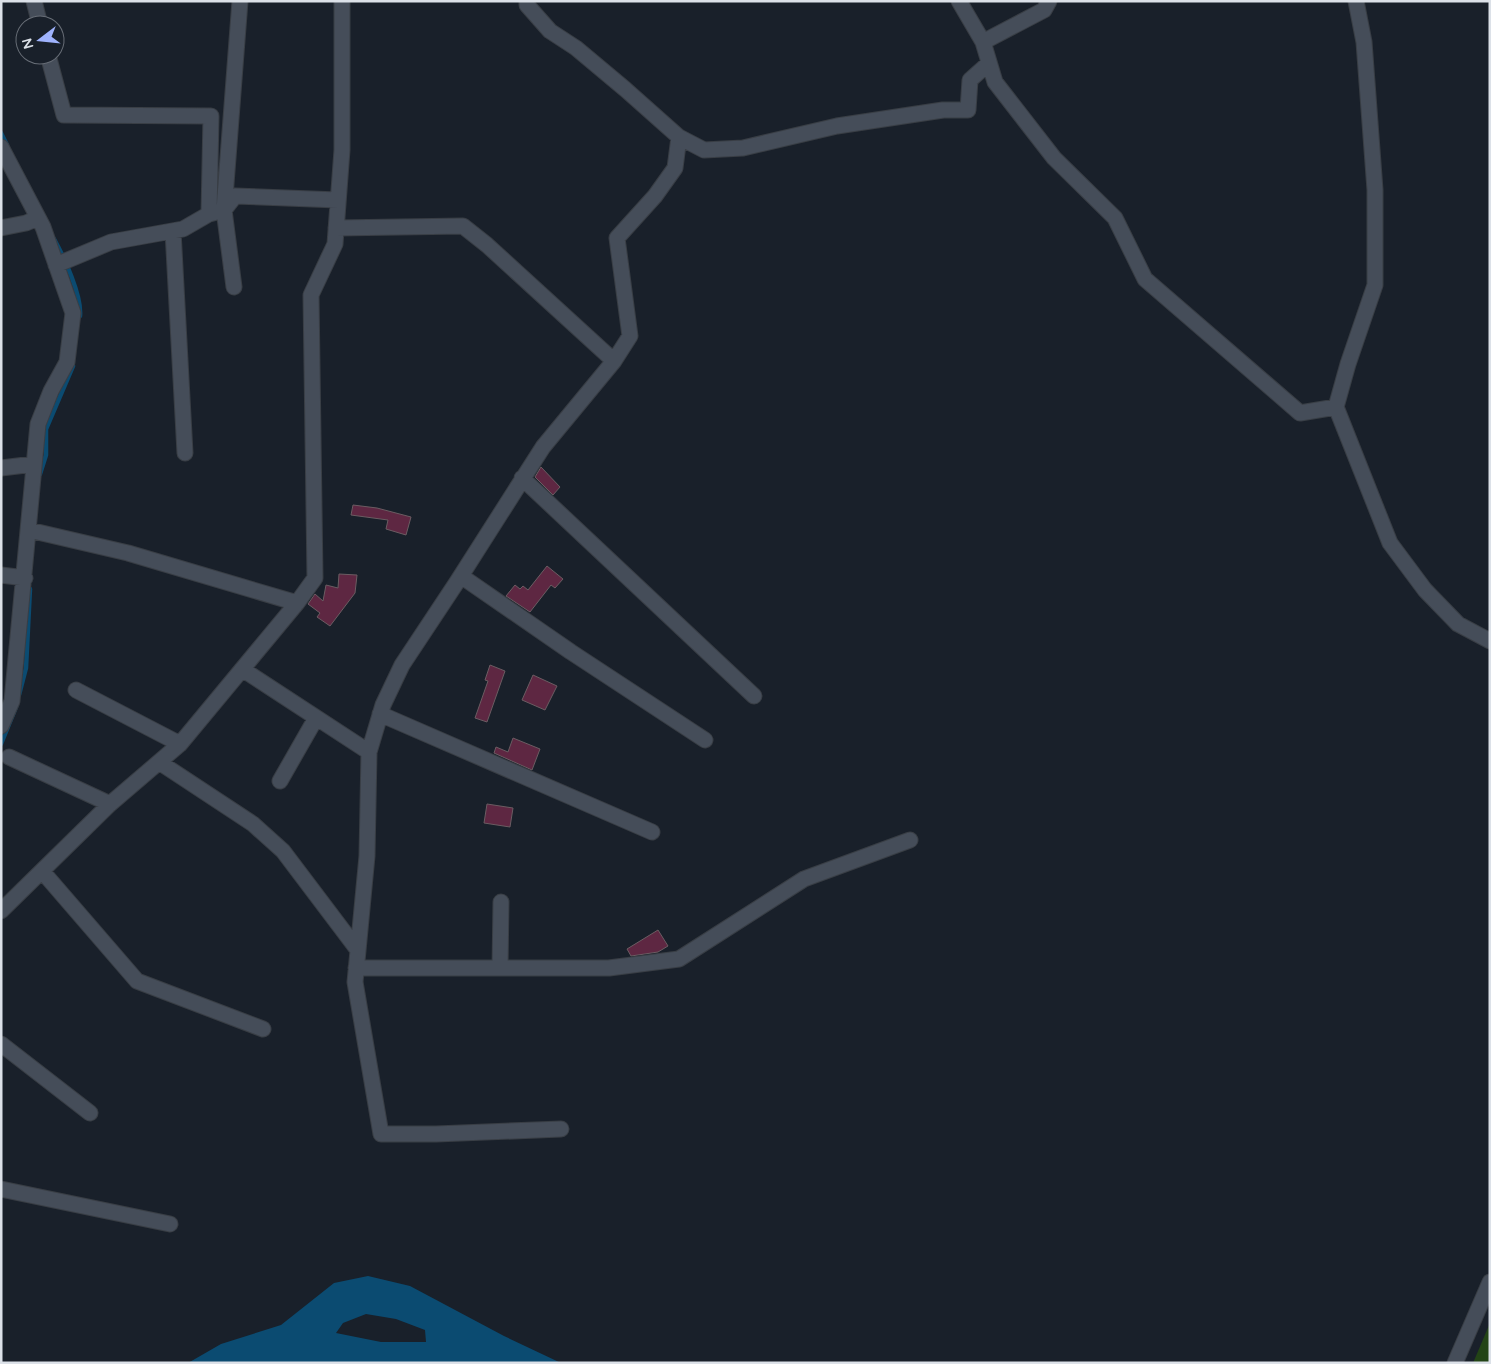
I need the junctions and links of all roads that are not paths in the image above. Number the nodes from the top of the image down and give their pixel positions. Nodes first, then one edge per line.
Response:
1 (34, 1) edge
2 (240, 1) edge
3 (342, 1) edge
4 (527, 1) edge
5 (959, 1) edge
6 (1049, 1) edge
7 (1356, 1) edge
8 (38, 15) edge
9 (983, 42) junction
10 (989, 63) junction
11 (51, 65) edge
12 (679, 138) junction
13 (1, 147) edge
14 (338, 200) junction
15 (224, 210) junction
16 (209, 214) junction
17 (38, 218) junction
18 (1, 228) edge
19 (336, 228) junction
20 (173, 231) junction
21 (58, 264) junction
22 (234, 287) dead end
23 (614, 361) junction
24 (1336, 407) junction
25 (184, 453) dead end
26 (34, 464) junction
27 (1, 468) edge
28 (522, 478) junction
29 (35, 531) junction
30 (1, 575) edge
31 (461, 576) junction
32 (25, 578) junction
33 (297, 603) junction
34 (1490, 641) edge
35 (242, 669) junction
36 (76, 690) dead end
37 (754, 696) dead end
38 (7, 701) edge
39 (380, 714) junction
40 (316, 718) junction
41 (1, 726) edge
42 (706, 740) dead end
43 (180, 744) junction
44 (369, 752) junction
45 (9, 757) dead end
46 (159, 762) junction
47 (280, 781) dead end
48 (110, 804) junction
49 (652, 832) dead end
50 (910, 840) dead end
51 (42, 871) junction
52 (501, 902) dead end
53 (1, 911) edge
54 (358, 949) junction
55 (356, 968) junction
56 (500, 968) junction
57 (263, 1030) dead end
58 (1, 1044) edge
59 (90, 1113) dead end
60 (561, 1129) dead end
61 (1, 1189) edge
62 (170, 1224) dead end
63 (1490, 1282) edge
64 (1455, 1363) edge

1 - 8 street
2 - 15 street
3 - 14 street
4 - 12 street
5 - 9 street
6 - 9 street
7 - 24 street
9 - 10 street
10 - 12 street
10 - 24 street
11 - 16 street
12 - 23 street
13 - 17 street
14 - 15 street
14 - 19 street
15 - 16 street
15 - 22 street
16 - 20 street
17 - 18 street
17 - 21 street
19 - 23 street
19 - 33 street
20 - 21 street
20 - 25 street
21 - 26 street
23 - 28 street
24 - 34 street
26 - 27 street
26 - 29 street
28 - 31 street
28 - 37 street
29 - 32 street
29 - 33 street
30 - 32 street
31 - 39 street
31 - 42 street
32 - 38 street
33 - 35 street
35 - 40 street
35 - 43 street
36 - 43 street
38 - 41 street
39 - 44 street
39 - 49 street
40 - 44 street
40 - 47 street
43 - 46 street
44 - 54 street
45 - 48 street
46 - 48 street
46 - 54 street
48 - 51 street
50 - 56 street
51 - 53 street
51 - 57 street
52 - 56 street
54 - 55 street
55 - 56 street
55 - 60 street
58 - 59 street
61 - 62 street
63 - 64 street

